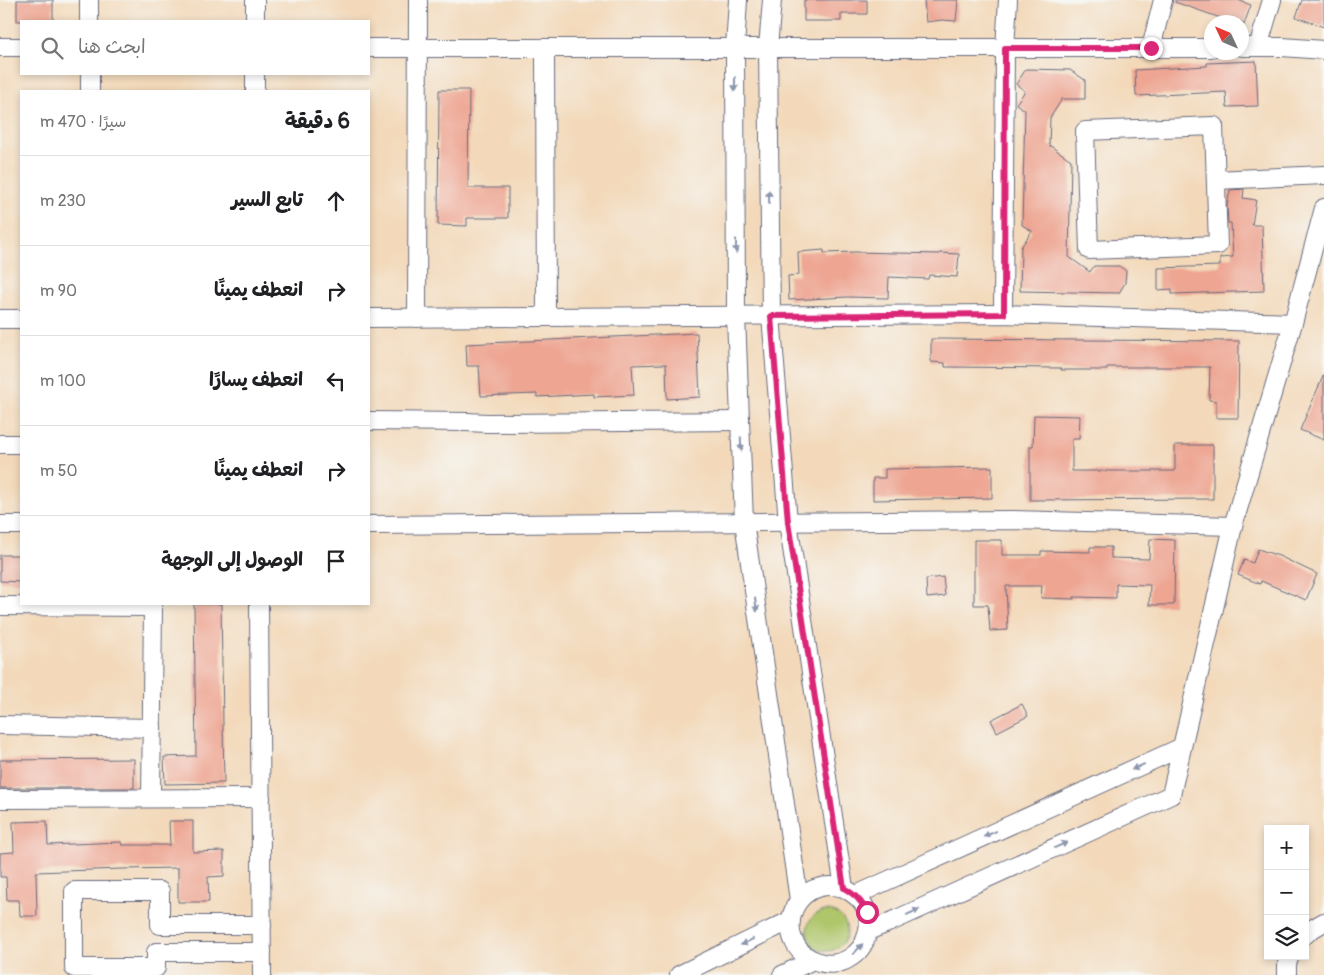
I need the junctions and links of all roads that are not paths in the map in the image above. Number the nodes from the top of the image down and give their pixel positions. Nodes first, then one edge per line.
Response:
1 (89, 0) edge
2 (255, 0) edge
3 (418, 0) edge
4 (738, 0) edge
5 (772, 0) edge
6 (1008, 0) edge
7 (1163, 0) edge
8 (1272, 0) edge
9 (89, 20) edge
10 (255, 20) edge
11 (0, 47) edge
12 (20, 47) edge
13 (370, 48) edge
14 (545, 48) junction
15 (735, 48) junction
16 (768, 48) junction
17 (1005, 48) junction
18 (1151, 48) junction
19 (1204, 48) edge
20 (1250, 48) edge
21 (419, 49) junction
22 (1324, 50) edge
23 (90, 75) edge
24 (255, 75) edge
25 (90, 90) edge
26 (255, 90) edge
27 (1324, 175) edge
28 (1216, 180) junction
29 (1324, 208) edge
30 (1004, 314) junction
31 (736, 316) junction
32 (771, 316) junction
33 (546, 317) junction
34 (370, 318) edge
35 (417, 318) junction
36 (0, 319) edge
37 (20, 319) edge
38 (1293, 323) junction
39 (370, 421) edge
40 (740, 421) junction
41 (0, 444) edge
42 (20, 444) edge
43 (744, 522) junction
44 (788, 522) junction
45 (0, 525) edge
46 (20, 525) edge
47 (370, 525) edge
48 (1233, 526) junction
49 (259, 605) edge
50 (0, 606) edge
51 (0, 725) edge
52 (152, 728) junction
53 (1182, 746) junction
54 (151, 798) junction
55 (261, 798) junction
56 (0, 799) edge
57 (850, 892) junction
58 (799, 900) junction
59 (791, 920) junction
60 (1324, 922) edge
61 (262, 925) junction
62 (868, 931) junction
63 (1309, 932) edge
64 (262, 952) junction
65 (813, 960) junction
66 (1288, 960) edge
67 (262, 975) edge
68 (679, 975) edge
69 (782, 975) edge
70 (1287, 975) edge

1 - 9 street
2 - 10 street
3 - 21 street
4 - 15 street
5 - 16 street
6 - 17 street
7 - 18 street
8 - 20 street
11 - 12 street
13 - 21 street
14 - 15 street
14 - 21 street
14 - 33 street
15 - 16 street
15 -> 31 street
16 - 17 street
32 -> 16 street
17 - 18 street
17 - 30 street
18 - 19 street
20 - 22 street
21 - 35 street
23 - 25 street
24 - 26 street
27 - 28 street
28 - 28 street
29 - 38 street
30 - 32 street
30 - 38 street
31 - 32 street
31 - 33 street
31 - 40 street
32 - 44 street
33 - 35 street
34 - 35 street
36 - 37 street
38 - 48 street
39 - 40 street
40 -> 43 street
41 - 42 street
43 - 44 street
43 - 47 street
43 -> 58 street
44 - 48 street
44 - 57 street
45 - 46 street
48 - 53 street
49 - 55 street
50 - 52 street
51 - 52 street
52 - 54 street
53 -> 57 street
62 -> 53 street
54 - 55 street
54 - 56 street
55 - 61 street
57 - 58 street
57 - 62 street
58 - 59 street
59 - 65 street
59 -> 68 street
60 - 63 street
61 - 64 street
61 - 64 street
65 -> 62 street
64 - 67 street
65 - 69 street
66 - 70 street

